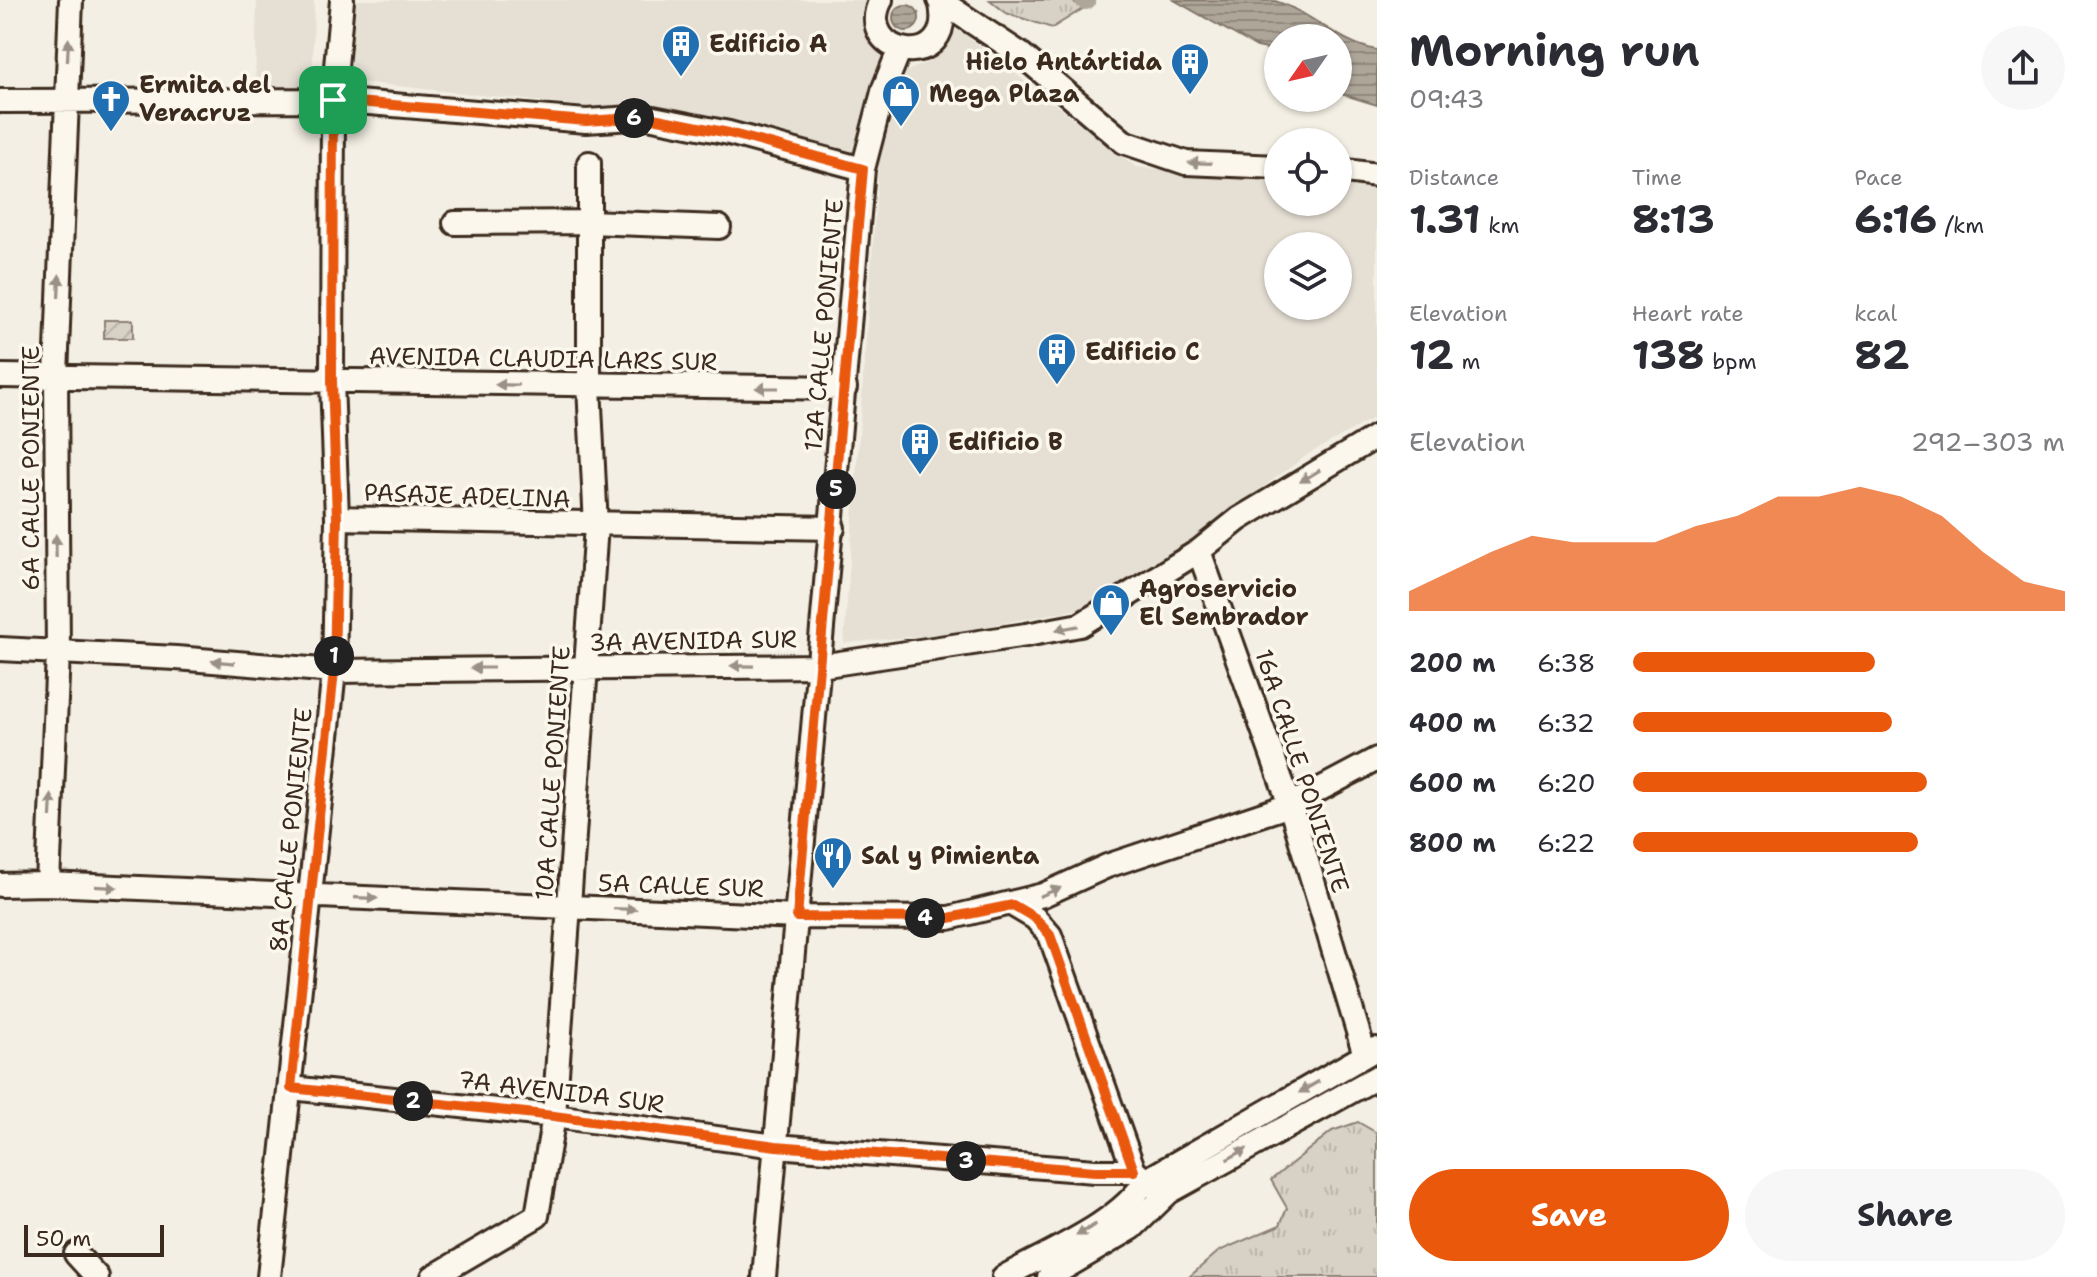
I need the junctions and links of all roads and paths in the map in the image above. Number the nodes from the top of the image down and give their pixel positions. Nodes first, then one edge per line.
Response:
1 (71, 0) edge
2 (342, 0) edge
3 (881, 0) edge
4 (940, 0) edge
5 (899, 51) junction
6 (333, 100) junction
7 (0, 101) edge
8 (65, 101) junction
9 (589, 163) dead end
10 (1264, 166) edge
11 (863, 169) junction
12 (1352, 172) edge
13 (1377, 175) edge
14 (589, 222) junction
15 (455, 223) dead end
16 (719, 227) dead end
17 (56, 375) junction
18 (0, 376) edge
19 (332, 381) junction
20 (589, 386) junction
21 (845, 388) junction
22 (1377, 436) edge
23 (337, 518) junction
24 (596, 526) junction
25 (833, 528) junction
26 (1199, 551) junction
27 (0, 649) edge
28 (58, 653) junction
29 (820, 666) junction
30 (586, 669) junction
31 (334, 671) junction
32 (1377, 759) edge
33 (1290, 805) junction
34 (48, 884) junction
35 (0, 885) edge
36 (309, 896) junction
37 (1013, 905) junction
38 (571, 907) junction
39 (797, 917) junction
40 (1371, 1051) edge
41 (1377, 1077) edge
42 (291, 1088) junction
43 (554, 1116) junction
44 (776, 1146) junction
45 (1140, 1176) junction
46 (1169, 1192) junction
47 (76, 1254) dead end
48 (97, 1277) edge
49 (269, 1277) edge
50 (433, 1277) edge
51 (764, 1277) edge
52 (1004, 1277) edge
53 (1049, 1277) edge

8 -> 1 street, 6A CALLE PONIENTE
2 - 6 street, 8A CALLE PONIENTE
3 - 5 street
4 - 5 street
10 -> 4 street
5 - 11 street, 12A CALLE PONIENTE
6 - 8 street
6 - 11 street
6 - 19 street, 8A CALLE PONIENTE
7 - 8 street
17 -> 8 street, 6A CALLE PONIENTE
9 - 14 street, 10A CALLE PONIENTE
11 - 21 street, 12A CALLE PONIENTE
12 - 13 street
14 - 15 street
14 - 16 street
14 - 20 street, 10A CALLE PONIENTE
17 - 18 street, AVENIDA CLAUDIA LARS SUR
17 - 19 street, AVENIDA CLAUDIA LARS SUR
28 -> 17 street, 6A CALLE PONIENTE
20 -> 19 street, AVENIDA CLAUDIA LARS SUR
19 - 23 street, 8A CALLE PONIENTE
21 -> 20 street, AVENIDA CLAUDIA LARS SUR
20 - 24 street, 10A CALLE PONIENTE
21 - 25 street, 12A CALLE PONIENTE
22 -> 26 street, 3A AVENIDA SUR
23 - 24 street, PASAJE ADELINA
23 - 31 street, 8A CALLE PONIENTE
24 - 25 street, PASAJE ADELINA
24 - 30 street, 10A CALLE PONIENTE
25 - 29 street, 12A CALLE PONIENTE
26 -> 29 street, 3A AVENIDA SUR
26 - 33 street, 16A CALLE PONIENTE
27 - 28 street, 3A AVENIDA SUR
31 -> 28 street, 3A AVENIDA SUR
34 -> 28 street, 6A CALLE PONIENTE
29 -> 30 street, 3A AVENIDA SUR
29 - 39 street, 12A CALLE PONIENTE
30 -> 31 street, 3A AVENIDA SUR
30 - 38 street, 10A CALLE PONIENTE
31 - 36 street, 8A CALLE PONIENTE
32 - 33 street, 5A CALLE SUR
37 -> 33 street, 5A CALLE SUR
33 - 40 street, 16A CALLE PONIENTE
34 - 35 street, 5A CALLE SUR
34 -> 36 street, 5A CALLE SUR
36 -> 38 street, 5A CALLE SUR
36 - 42 street, 8A CALLE PONIENTE
37 - 39 street, 5A CALLE SUR
37 - 45 street
38 -> 39 street, 5A CALLE SUR
38 - 43 street, 10A CALLE PONIENTE
39 - 44 street, 12A CALLE PONIENTE
40 -> 45 street
46 -> 41 street
42 - 43 street, 7A AVENIDA SUR
42 - 49 street, 8A CALLE PONIENTE
43 - 44 street, 7A AVENIDA SUR
43 - 50 street, 10A CALLE PONIENTE
44 - 45 street, 7A AVENIDA SUR
44 - 51 street, 12A CALLE PONIENTE
45 - 46 street
45 -> 52 street
46 - 53 street
47 - 48 street

